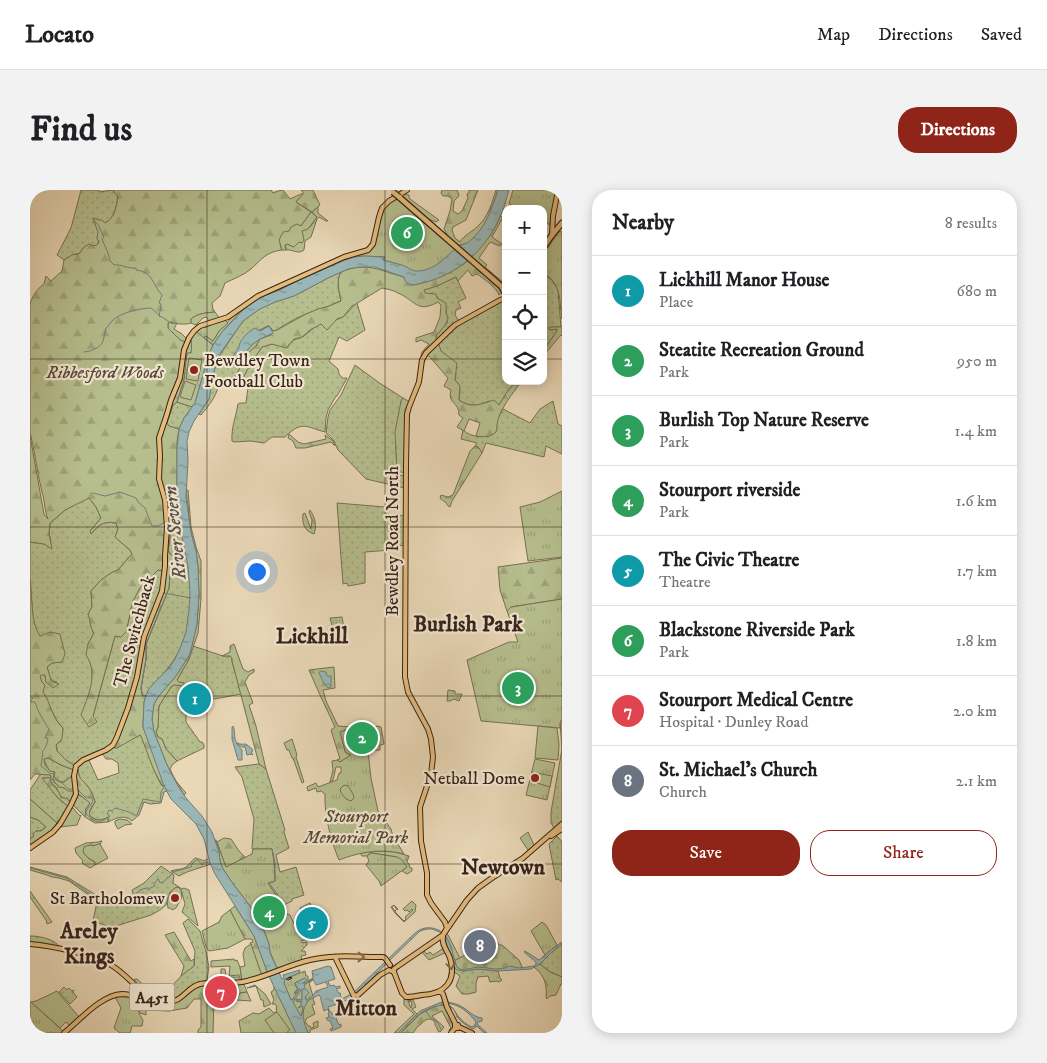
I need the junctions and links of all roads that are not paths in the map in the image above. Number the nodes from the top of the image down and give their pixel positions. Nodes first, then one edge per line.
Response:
1 (407, 190) edge
2 (558, 190) edge
3 (392, 191) edge
4 (557, 225) edge
5 (547, 242) edge
6 (502, 289) edge
7 (503, 295) edge
8 (562, 824) edge
9 (562, 829) edge
10 (541, 843) junction
11 (30, 848) edge
12 (440, 914) junction
13 (443, 918) junction
14 (452, 924) junction
15 (444, 934) junction
16 (435, 940) junction
17 (443, 943) junction
18 (30, 944) edge
19 (336, 957) junction
20 (388, 962) junction
21 (398, 966) junction
22 (388, 970) junction
23 (394, 972) junction
24 (448, 985) junction
25 (438, 992) junction
26 (444, 998) junction
27 (150, 999) junction
28 (457, 1026) junction
29 (64, 1033) edge
30 (451, 1033) edge
31 (472, 1033) edge

1 - 11 main road, The Switchback
2 - 4 main road
3 - 6 highway, bridge
4 - 5 highway
7 - 12 main road, Bewdley Road North
8 - 10 main road
9 - 10 main road
10 - 14 main road
12 - 13 main road
12 - 14 main road
13 - 14 main road
13 - 15 main road
14 - 15 main road
15 - 16 main road
15 - 17 main road
16 - 17 main road
16 - 21 main road
17 -> 24 main road
18 - 27 main road, A451
19 -> 20 main road, A451
19 - 22 main road
19 - 27 main road, A451
20 - 21 main road
20 - 22 main road
21 - 23 main road
22 - 23 main road
23 - 25 main road
24 - 25 main road
24 - 26 main road
25 - 26 main road
26 - 28 main road
27 - 29 main road
28 - 30 main road
28 - 31 main road

